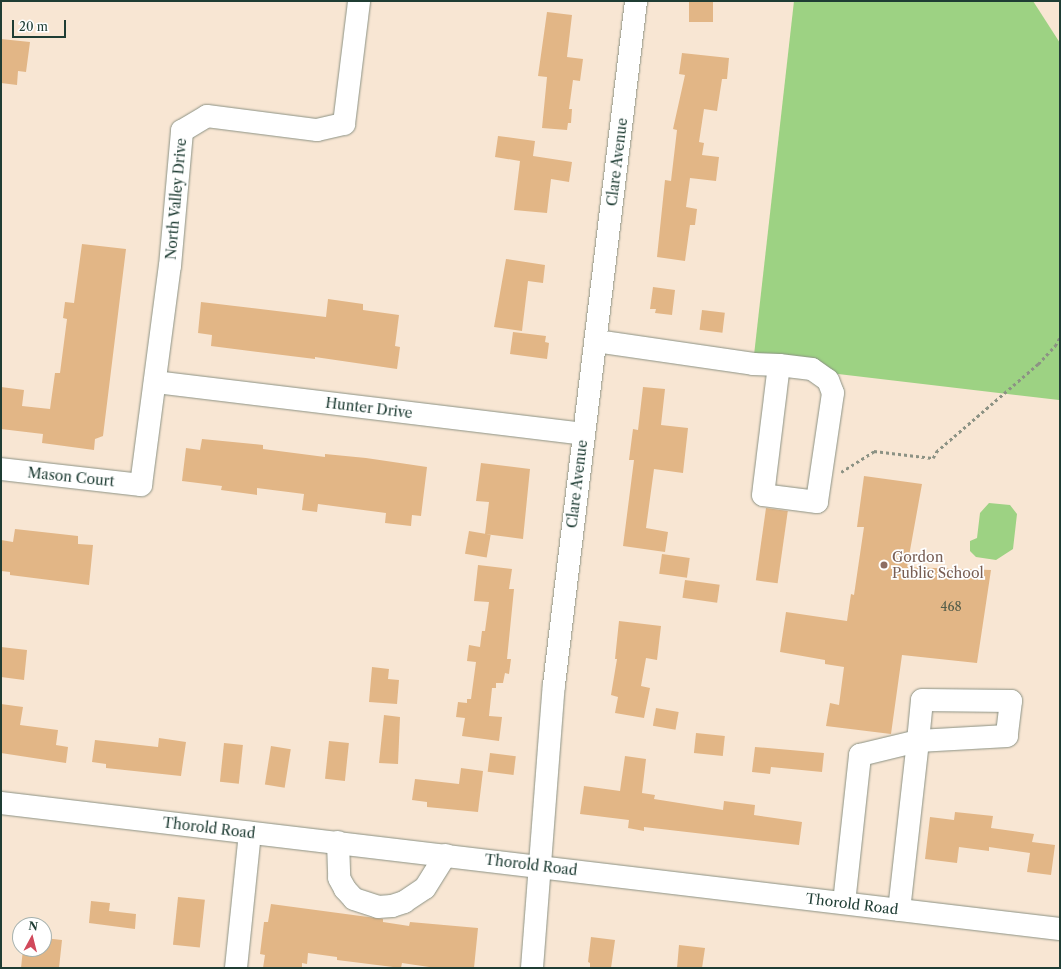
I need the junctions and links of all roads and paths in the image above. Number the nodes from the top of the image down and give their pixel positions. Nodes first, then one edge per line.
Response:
1 (359, 1) edge
2 (636, 1) edge
3 (1060, 337) edge
4 (596, 341) junction
5 (779, 365) junction
6 (155, 382) junction
7 (583, 434) junction
8 (1, 469) edge
9 (141, 485) joint
10 (819, 491) junction
11 (1, 803) edge
12 (250, 833) junction
13 (338, 842) junction
14 (446, 855) junction
15 (541, 866) junction
16 (844, 903) junction
17 (900, 910) junction
18 (1060, 929) edge
19 (236, 968) edge
20 (532, 968) edge

1 - 6 street, North Valley Drive
2 - 4 street, Clare Avenue
3 - 10 path
4 - 5 street
4 - 7 street, Clare Avenue
5 - 10 street
5 - 10 street
6 - 7 street, Hunter Drive
6 - 9 street, North Valley Drive
7 - 15 street, Clare Avenue
8 - 9 street, Mason Court
11 - 12 street, Thorold Road
12 - 13 street, Thorold Road
12 - 19 street
13 - 14 street, Thorold Road
13 - 14 street
14 - 15 street, Thorold Road
15 - 16 street, Thorold Road
15 - 20 street, Clare Avenue
16 - 17 street, Thorold Road
16 - 17 street
17 - 18 street, Thorold Road

